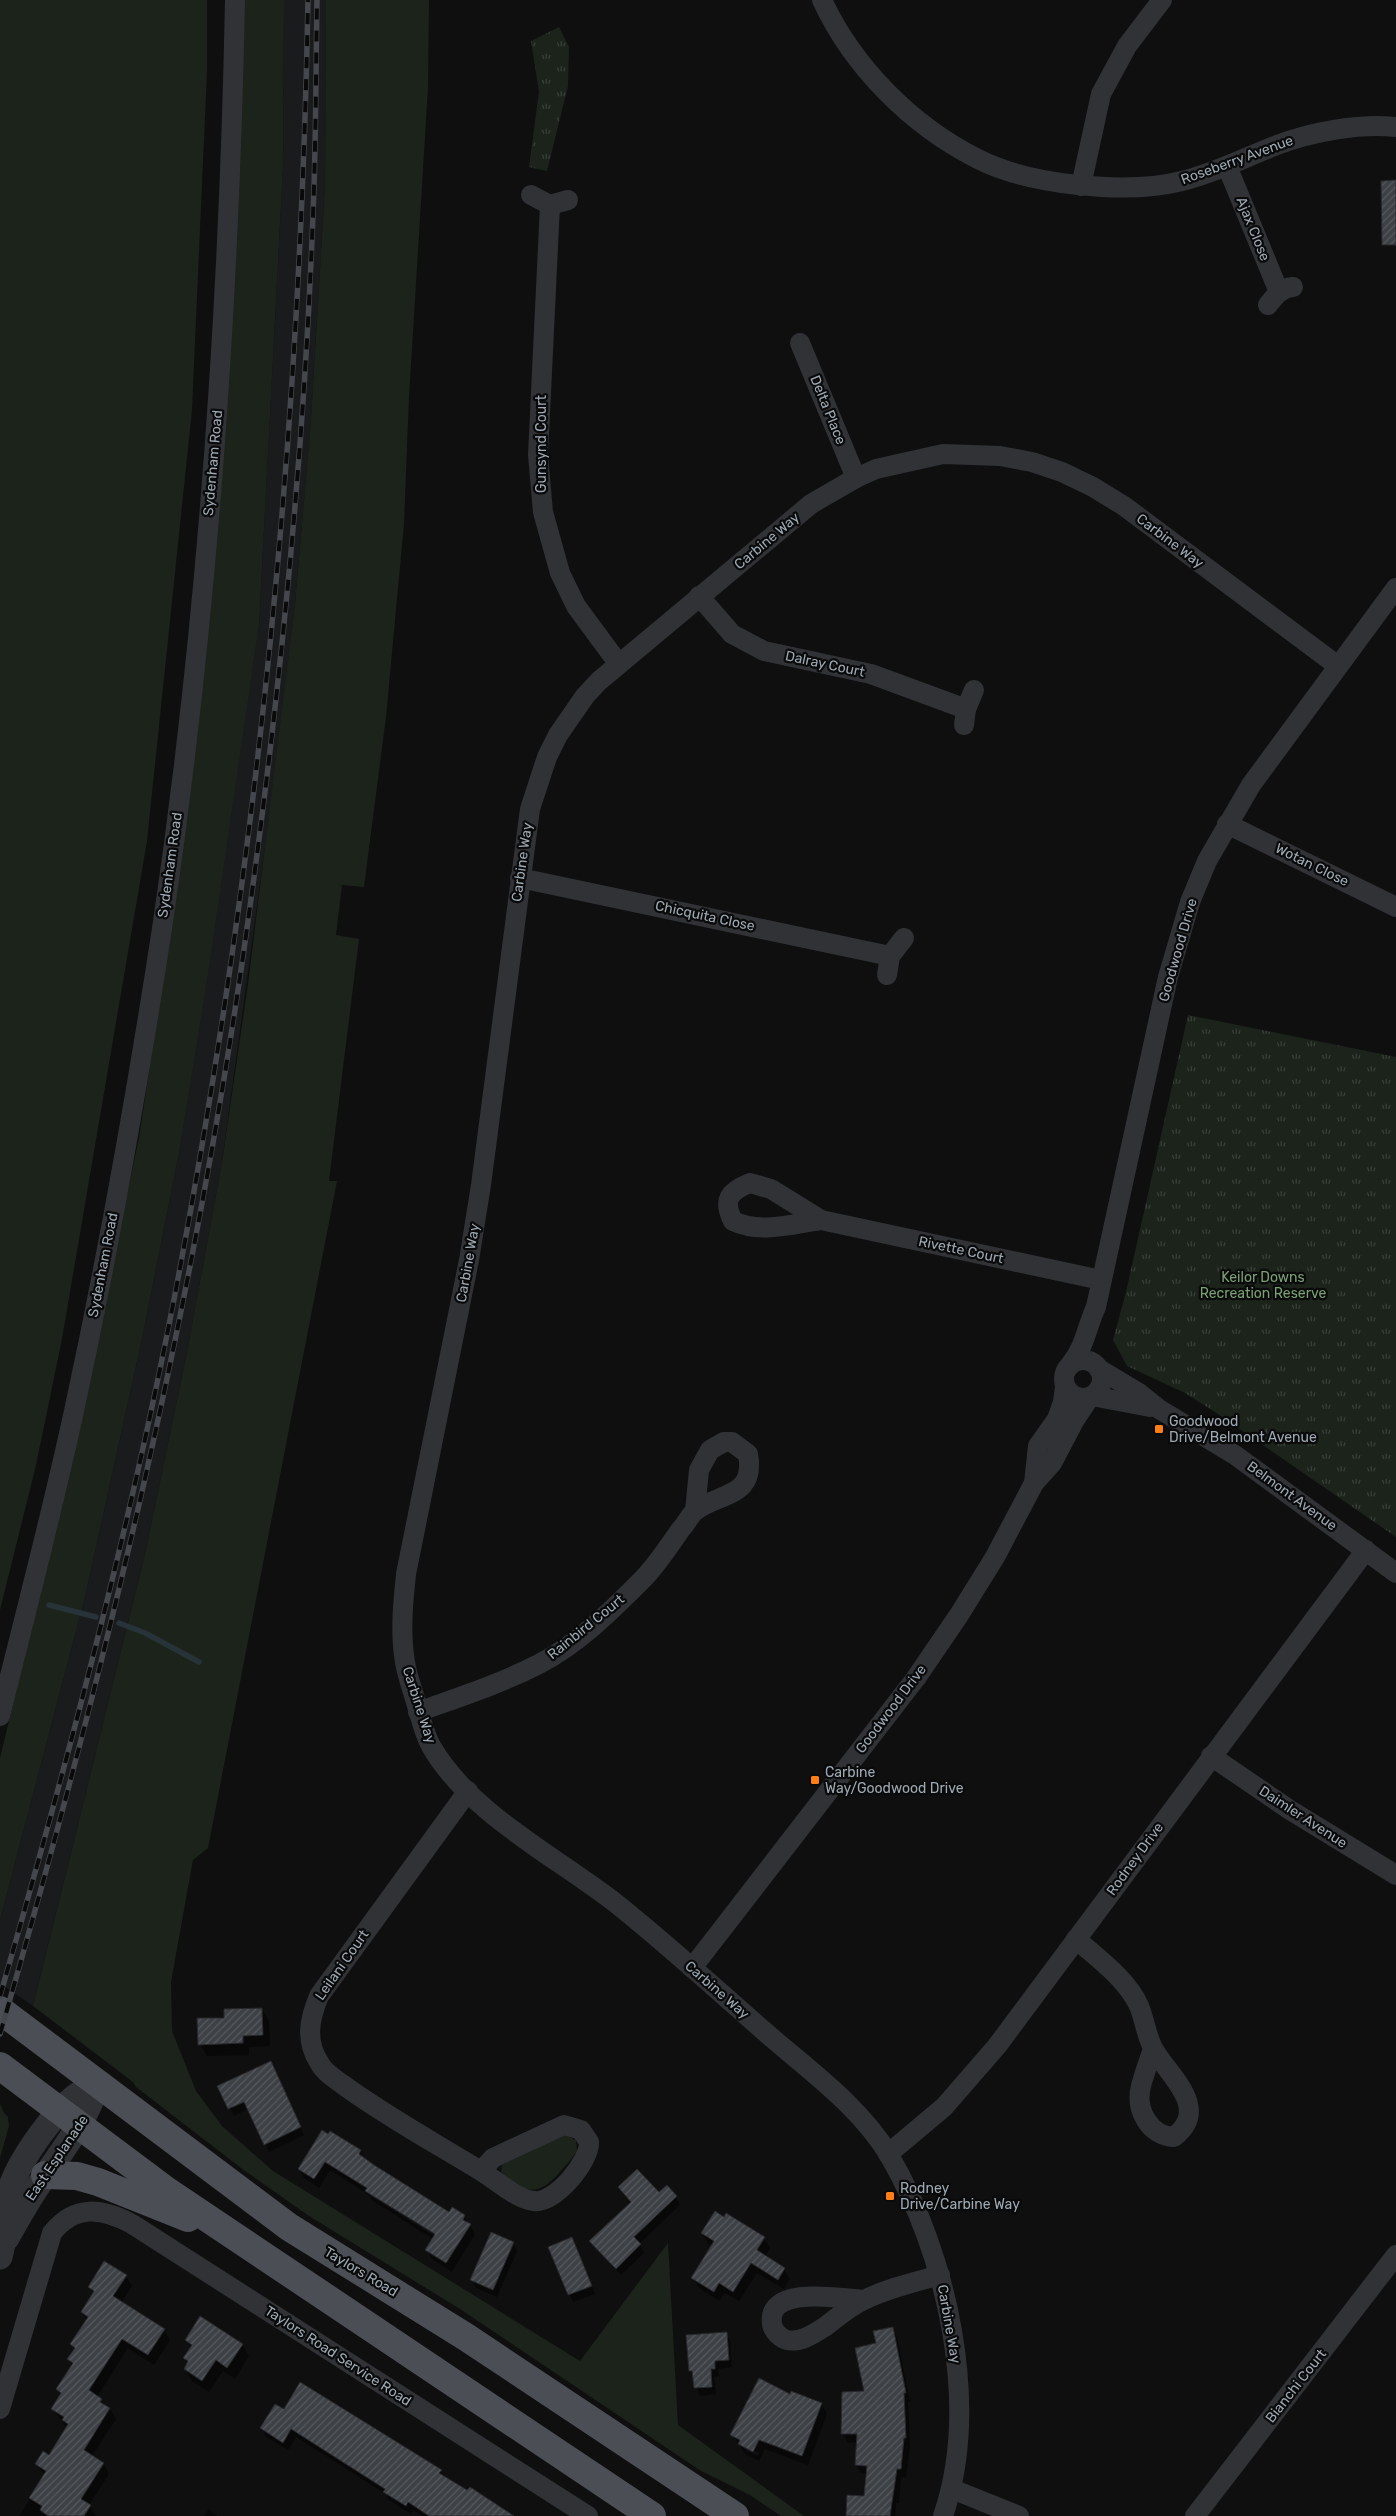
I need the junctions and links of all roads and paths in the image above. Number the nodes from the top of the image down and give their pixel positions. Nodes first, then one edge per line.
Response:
1 (234, 0) edge
2 (822, 0) edge
3 (1162, 0) edge
4 (1396, 127) edge
5 (1227, 166) junction
6 (1081, 186) junction
7 (531, 195) dead end
8 (1280, 294) dead end
9 (800, 343) dead end
10 (856, 478) junction
11 (1396, 588) edge
12 (699, 596) junction
13 (618, 664) junction
14 (1338, 666) junction
15 (974, 690) dead end
16 (1227, 824) junction
17 (520, 878) junction
18 (1396, 907) edge
19 (904, 938) dead end
20 (821, 1220) dead end
21 (1101, 1280) junction
22 (1096, 1307) junction
23 (1072, 1362) junction
24 (1099, 1368) junction
25 (1065, 1387) junction
26 (1091, 1396) junction
27 (1159, 1409) junction
28 (1034, 1484) junction
29 (695, 1511) dead end
30 (1366, 1550) junction
31 (1396, 1572) edge
32 (418, 1712) junction
33 (0, 1716) edge
34 (1211, 1756) junction
35 (468, 1792) junction
36 (1396, 1875) edge
37 (1076, 1939) junction
38 (692, 1968) junction
39 (0, 2010) edge
40 (1154, 2049) dead end
41 (0, 2066) edge
42 (98, 2083) junction
43 (70, 2119) junction
44 (888, 2154) junction
45 (481, 2171) junction
46 (45, 2175) junction
47 (238, 2238) junction
48 (2, 2250) edge
49 (1396, 2255) edge
50 (940, 2275) junction
51 (862, 2300) dead end
52 (0, 2410) edge
53 (952, 2489) junction
54 (588, 2516) edge
55 (652, 2516) edge
56 (735, 2516) edge
57 (944, 2516) edge
58 (1019, 2516) edge
59 (1195, 2516) edge

1 - 33 street, Sydenham Road
2 - 6 street, Roseberry Avenue
3 - 6 street
4 - 5 street, Roseberry Avenue
5 - 6 street, Roseberry Avenue
5 - 8 street, Ajax Close
7 - 13 street, Gunsynd Court
9 - 10 street, Delta Place
10 - 12 street, Carbine Way
10 - 14 street, Carbine Way
11 - 14 street, Goodwood Drive
12 - 13 street, Carbine Way
12 - 15 street, Dalray Court
13 - 17 street, Carbine Way
14 - 16 street, Goodwood Drive
16 - 18 street, Wotan Close
16 - 21 street, Goodwood Drive
17 - 19 street, Chicquita Close
17 - 32 street, Carbine Way
20 - 21 street, Rivette Court
21 - 22 street, Goodwood Drive
22 - 23 street, Goodwood Drive
22 - 24 street, Goodwood Drive
23 - 24 street
23 - 25 street
24 - 26 street
24 - 27 street, Belmont Avenue
25 - 26 street
25 - 28 street, Goodwood Drive
26 - 27 street, Belmont Avenue
26 - 28 street, Goodwood Drive
27 - 30 street, Belmont Avenue
28 - 38 street, Goodwood Drive
29 - 32 street, Rainbird Court
30 - 31 street, Belmont Avenue
30 - 34 street, Rodney Drive
32 - 35 street, Carbine Way
34 - 36 street, Daimler Avenue
34 - 37 street, Rodney Drive
35 - 38 street, Carbine Way
35 - 45 street, Leilani Court
37 - 40 street
37 - 44 street, Rodney Drive
38 - 44 street, Carbine Way
39 - 42 main road, Taylors Road
41 - 43 main road
42 - 43 street, East Esplanade
42 - 56 main road, Taylors Road
43 - 46 street, East Esplanade
43 - 47 main road
43 - 48 street, East Esplanade
44 - 50 street, Carbine Way
45 - 45 street, Leilani Court
46 - 47 main road
46 - 48 street, East Esplanade
47 - 55 main road
49 - 59 street, Bianchi Court
50 - 51 street
50 - 53 street, Carbine Way
52 - 54 street, Taylors Road Service Road
53 - 57 street, Carbine Way
53 - 58 street

